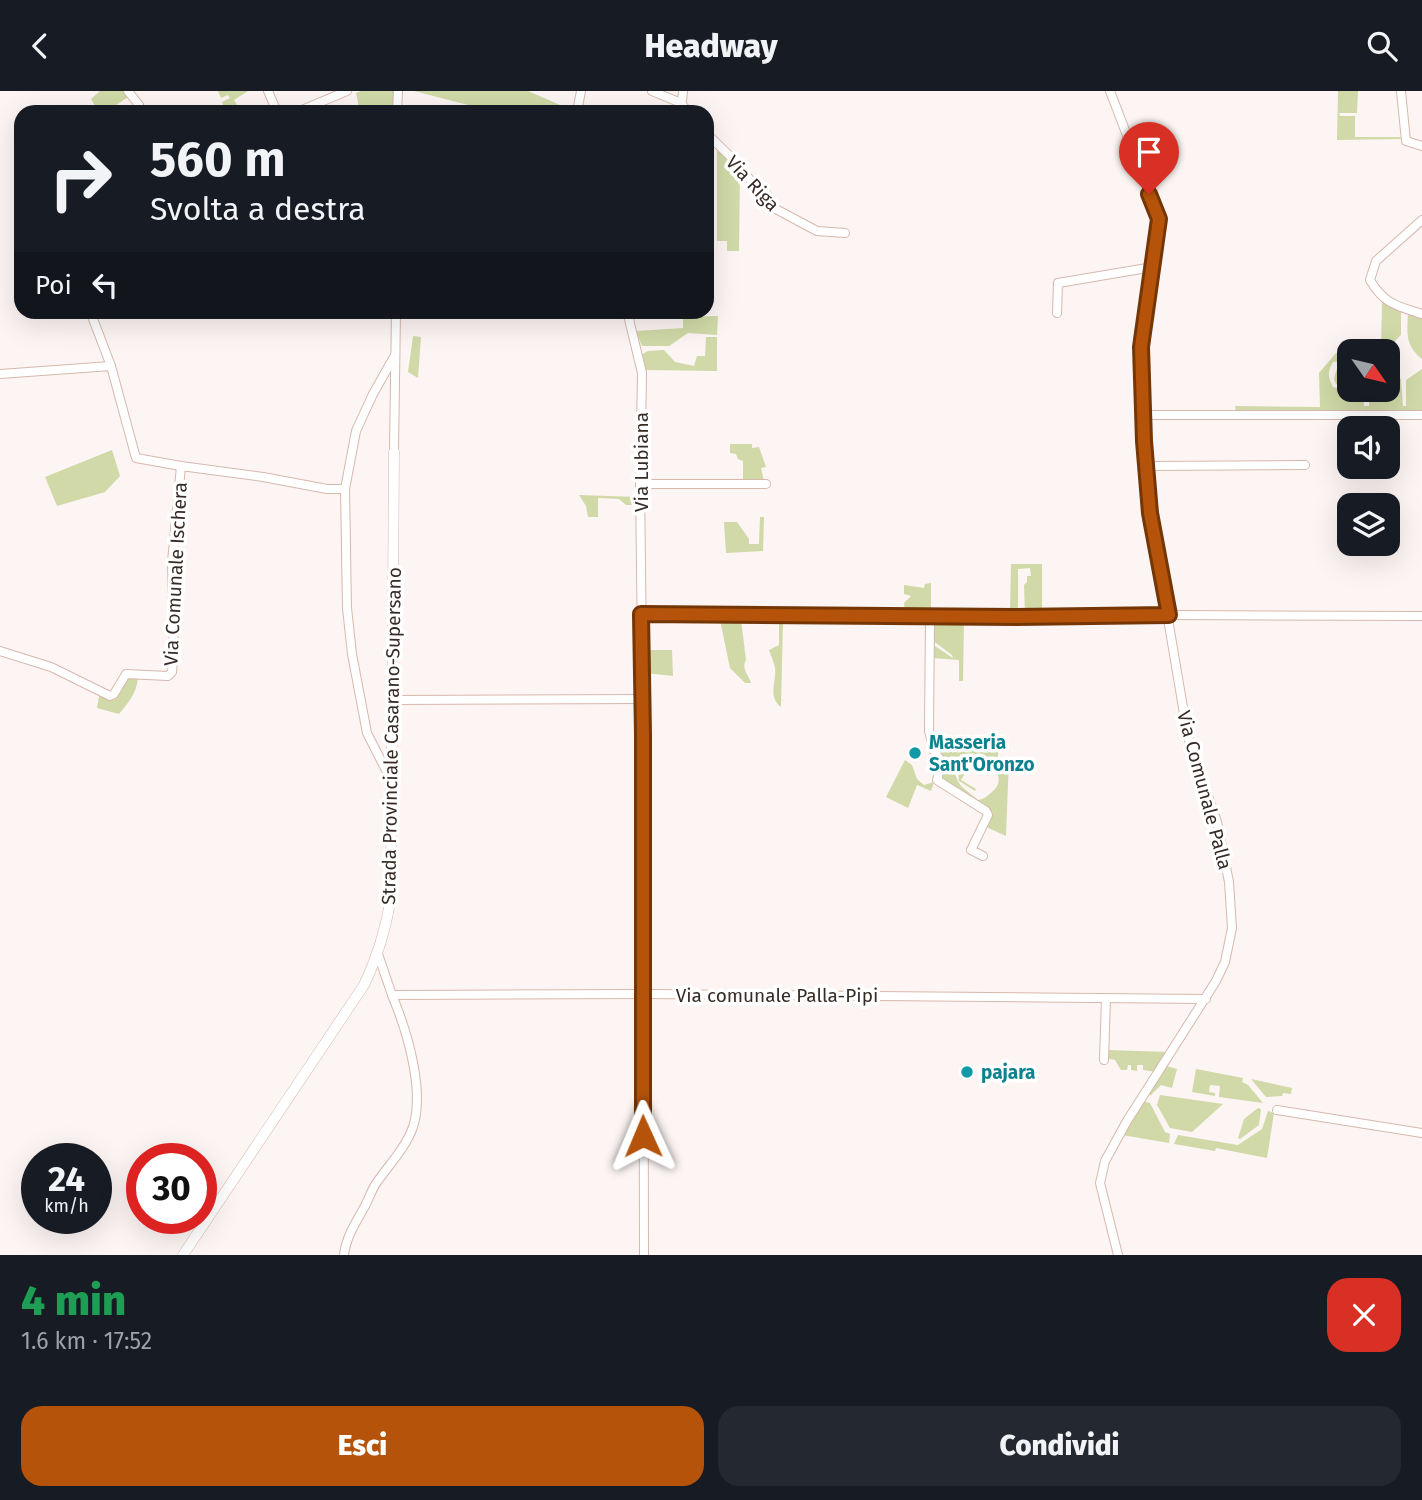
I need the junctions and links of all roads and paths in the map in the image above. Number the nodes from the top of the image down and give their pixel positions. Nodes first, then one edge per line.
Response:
1 (128, 91) edge
2 (347, 91) edge
3 (652, 91) edge
4 (1111, 91) edge
5 (1401, 91) edge
6 (139, 105) edge
7 (314, 105) edge
8 (676, 105) edge
9 (714, 141) edge
10 (1422, 146) edge
11 (1422, 220) edge
12 (845, 233) dead end
13 (1153, 267) junction
14 (1058, 313) dead end
15 (1422, 314) edge
16 (93, 319) edge
17 (396, 319) edge
18 (629, 319) edge
19 (395, 355) junction
20 (111, 366) junction
21 (0, 374) edge
22 (1143, 415) junction
23 (1422, 415) edge
24 (394, 452) joint
25 (1305, 465) dead end
26 (181, 466) junction
27 (1146, 466) junction
28 (640, 484) junction
29 (766, 484) dead end
30 (345, 489) junction
31 (641, 614) junction
32 (1169, 615) junction
33 (930, 616) junction
34 (1422, 616) edge
35 (0, 652) edge
36 (642, 699) junction
37 (394, 701) junction
38 (392, 782) junction
39 (983, 856) dead end
40 (378, 954) junction
41 (642, 994) junction
42 (392, 995) junction
43 (1106, 998) junction
44 (1206, 999) junction
45 (1104, 1060) dead end
46 (1277, 1110) dead end
47 (1422, 1133) edge
48 (183, 1255) edge
49 (344, 1255) edge
50 (643, 1255) edge
51 (1118, 1255) edge

1 - 6 street
2 - 7 street
3 - 8 street
4 - 13 street, Via Comunale Palla
5 - 10 street
9 - 12 street, Via Riga
11 - 15 street
13 - 14 street
13 - 22 street, Via Comunale Palla
16 - 20 street
17 - 19 street
18 - 28 street, Via Lubiana
19 - 24 street
19 - 30 street
20 - 21 street
20 - 26 street
22 - 23 street
22 - 27 street, Via Comunale Palla
24 - 37 main road, Strada Provinciale Casarano-Supersano
25 - 27 street
26 - 30 street, Via Comunale Ischera
26 - 35 street, Via Comunale Ischera
27 - 32 street, Via Comunale Palla
28 - 29 street
28 - 31 street, Via Lubiana
30 - 38 street
31 - 33 street
31 - 36 street, Via Lubiana
32 - 33 street
32 - 34 street
32 - 44 street, Via Comunale Palla
33 - 39 street
36 - 37 street
36 - 41 street, Via Lubiana
37 - 38 main road, Strada Provinciale Casarano-Supersano
38 - 40 main road, Strada Provinciale Casarano-Supersano
40 - 42 street
40 - 48 main road, Strada Provinciale Casarano-Supersano
41 - 42 street, Via comunale Palla-Pipi
41 - 43 street, Via comunale Palla-Pipi
41 - 50 street, Via Lubiana
42 - 49 street
43 - 44 street, Via comunale Palla-Pipi
43 - 45 street
44 - 51 street, Via Comunale Palla
46 - 47 street

